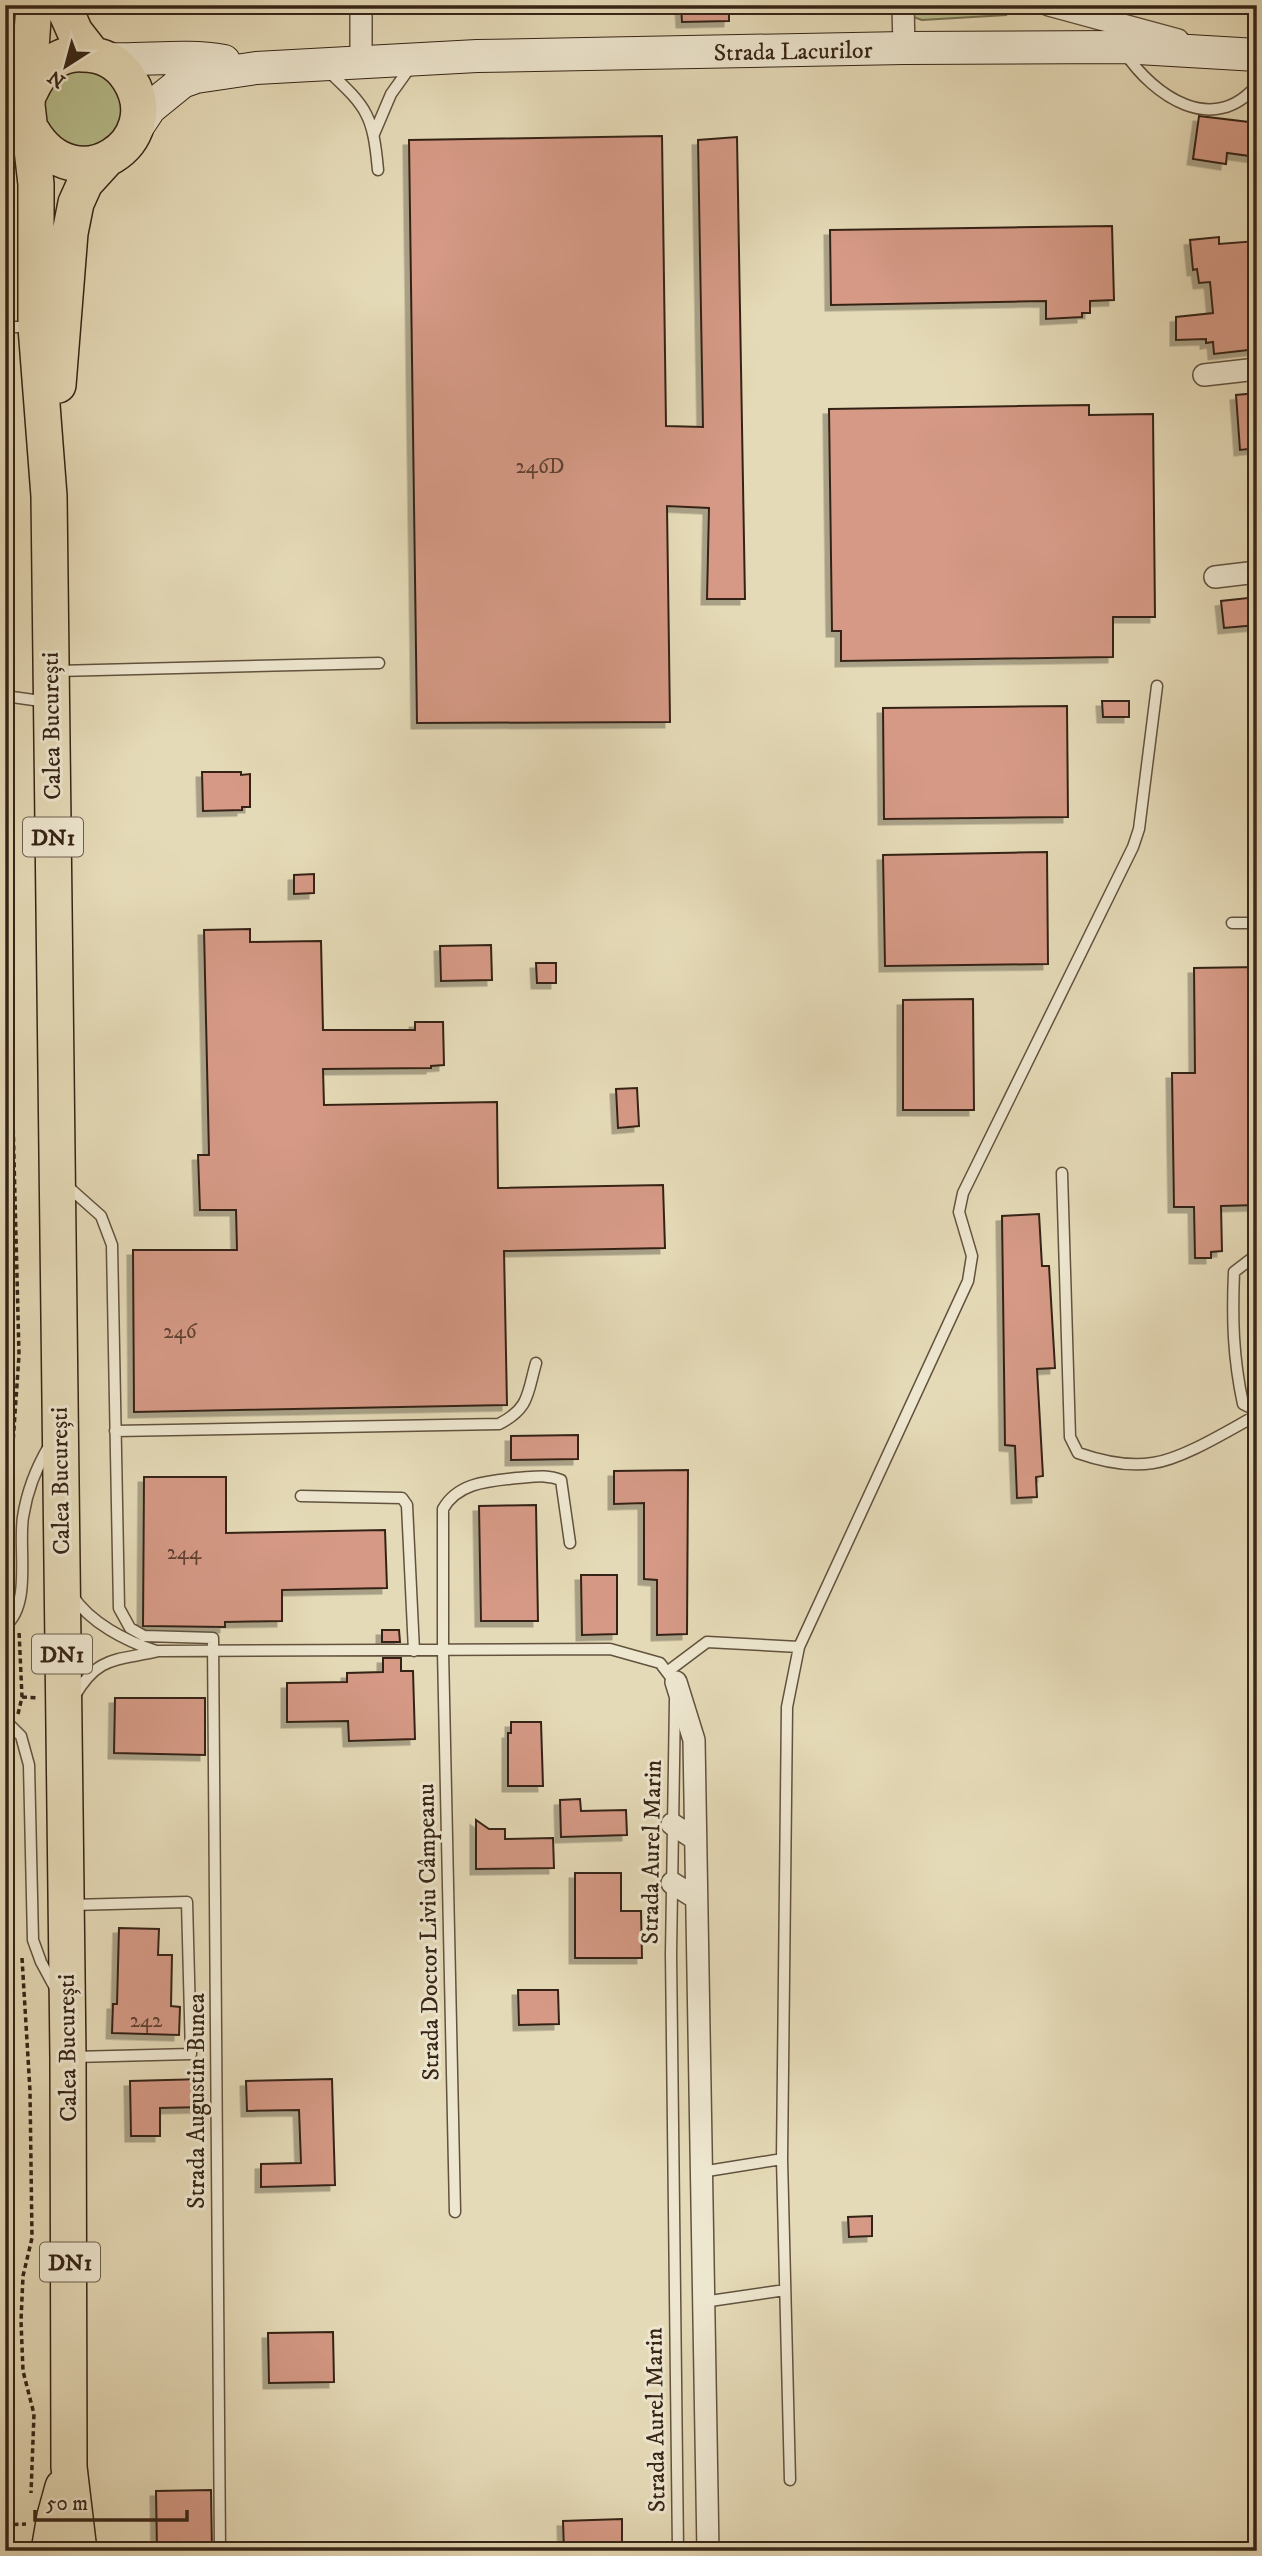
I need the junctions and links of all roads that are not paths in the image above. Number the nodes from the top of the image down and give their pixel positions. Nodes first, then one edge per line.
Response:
1 (34, 5) edge
2 (63, 5) edge
3 (361, 5) edge
4 (904, 5) edge
5 (1049, 5) edge
6 (1121, 47) junction
7 (904, 48) junction
8 (1224, 51) junction
9 (1257, 55) edge
10 (100, 57) junction
11 (416, 59) junction
12 (361, 62) junction
13 (321, 64) junction
14 (256, 68) junction
15 (1257, 85) edge
16 (30, 92) junction
17 (32, 131) junction
18 (134, 132) junction
19 (374, 134) junction
20 (106, 160) junction
21 (377, 170) dead end
22 (16, 327) edge
23 (1257, 369) edge
24 (1204, 375) dead end
25 (49, 496) junction
26 (1257, 572) edge
27 (1215, 577) dead end
28 (380, 663) dead end
29 (1157, 686) dead end
30 (50, 687) junction
31 (6, 696) edge
32 (1232, 923) dead end
33 (1257, 923) edge
34 (1062, 1173) dead end
35 (58, 1178) junction
36 (1257, 1258) edge
37 (536, 1363) dead end
38 (1257, 1413) edge
39 (60, 1429) junction
40 (115, 1431) junction
41 (301, 1496) dead end
42 (570, 1543) dead end
43 (61, 1577) junction
44 (8, 1624) edge
45 (799, 1647) junction
46 (159, 1651) junction
47 (214, 1651) junction
48 (414, 1651) junction
49 (443, 1651) junction
50 (671, 1677) junction
51 (8, 1722) edge
52 (63, 1732) junction
53 (672, 1824) junction
54 (695, 1839) junction
55 (672, 1883) junction
56 (696, 1898) junction
57 (65, 1905) junction
58 (67, 2009) junction
59 (68, 2057) junction
60 (782, 2159) junction
61 (701, 2172) junction
62 (455, 2212) dead end
63 (785, 2290) junction
64 (703, 2302) junction
65 (69, 2466) junction
66 (790, 2480) dead end
67 (41, 2537) edge
68 (79, 2551) edge
69 (220, 2551) edge
70 (678, 2551) edge
71 (708, 2551) edge

1 - 16 main road, Calea București / DN1
2 - 10 main road
3 - 12 street
4 - 7 street
5 - 8 street, Strada Lacurilor
6 - 7 street, Strada Lacurilor
6 - 8 street, Strada Lacurilor
6 - 15 lane
7 - 11 street, Strada Lacurilor
8 - 9 street, Strada Lacurilor
10 - 14 street, Strada Lacurilor
10 - 16 main road
10 - 18 main road
11 - 12 street, Strada Lacurilor
11 - 19 lane
12 - 13 street, Strada Lacurilor
13 - 14 street, Strada Lacurilor
13 - 19 lane
14 - 18 street, Strada Lacurilor
16 - 17 main road, Calea București / DN1
17 - 20 main road
17 - 22 main road, Calea București / DN1
18 - 20 main road, Calea București / DN1
19 - 21 lane
20 - 25 main road, Calea București / DN1
22 - 25 main road, Calea București / DN1
23 - 24 street
25 - 30 main road, Calea București / DN1
26 - 27 street
28 - 30 lane
29 - 45 lane
30 - 31 lane
30 - 35 main road, Calea București / DN1
32 - 33 lane
34 - 38 lane
35 - 39 main road, Calea București / DN1
35 - 40 lane
36 - 38 lane
37 - 40 lane
39 - 43 main road, Calea București / DN1
39 - 44 lane
40 - 47 lane
41 - 48 lane
42 - 49 lane, Strada Doctor Liviu Câmpeanu
43 - 46 lane
43 - 52 main road, Calea București / DN1
45 - 50 lane
45 - 60 lane
46 - 47 lane
46 - 52 lane
47 - 48 lane
47 - 69 lane, Strada Augustin Bunea
48 - 49 lane
49 - 50 lane
49 - 62 lane, Strada Doctor Liviu Câmpeanu
50 - 53 lane, Strada Aurel Marin
50 - 54 street
51 - 58 lane
52 - 57 main road, Calea București / DN1
53 - 54 street
53 - 55 lane, Strada Aurel Marin
54 - 56 street
55 - 56 street
55 - 70 lane, Strada Aurel Marin
56 - 61 street
57 - 58 main road, Calea București / DN1
57 - 59 lane
58 - 59 main road, Calea București / DN1
59 - 65 main road, Calea București / DN1
60 - 61 lane
60 - 63 lane
61 - 64 street
63 - 64 lane
63 - 66 lane
64 - 71 street
65 - 67 main road, Calea București / DN1
65 - 68 main road, Calea București / DN1

